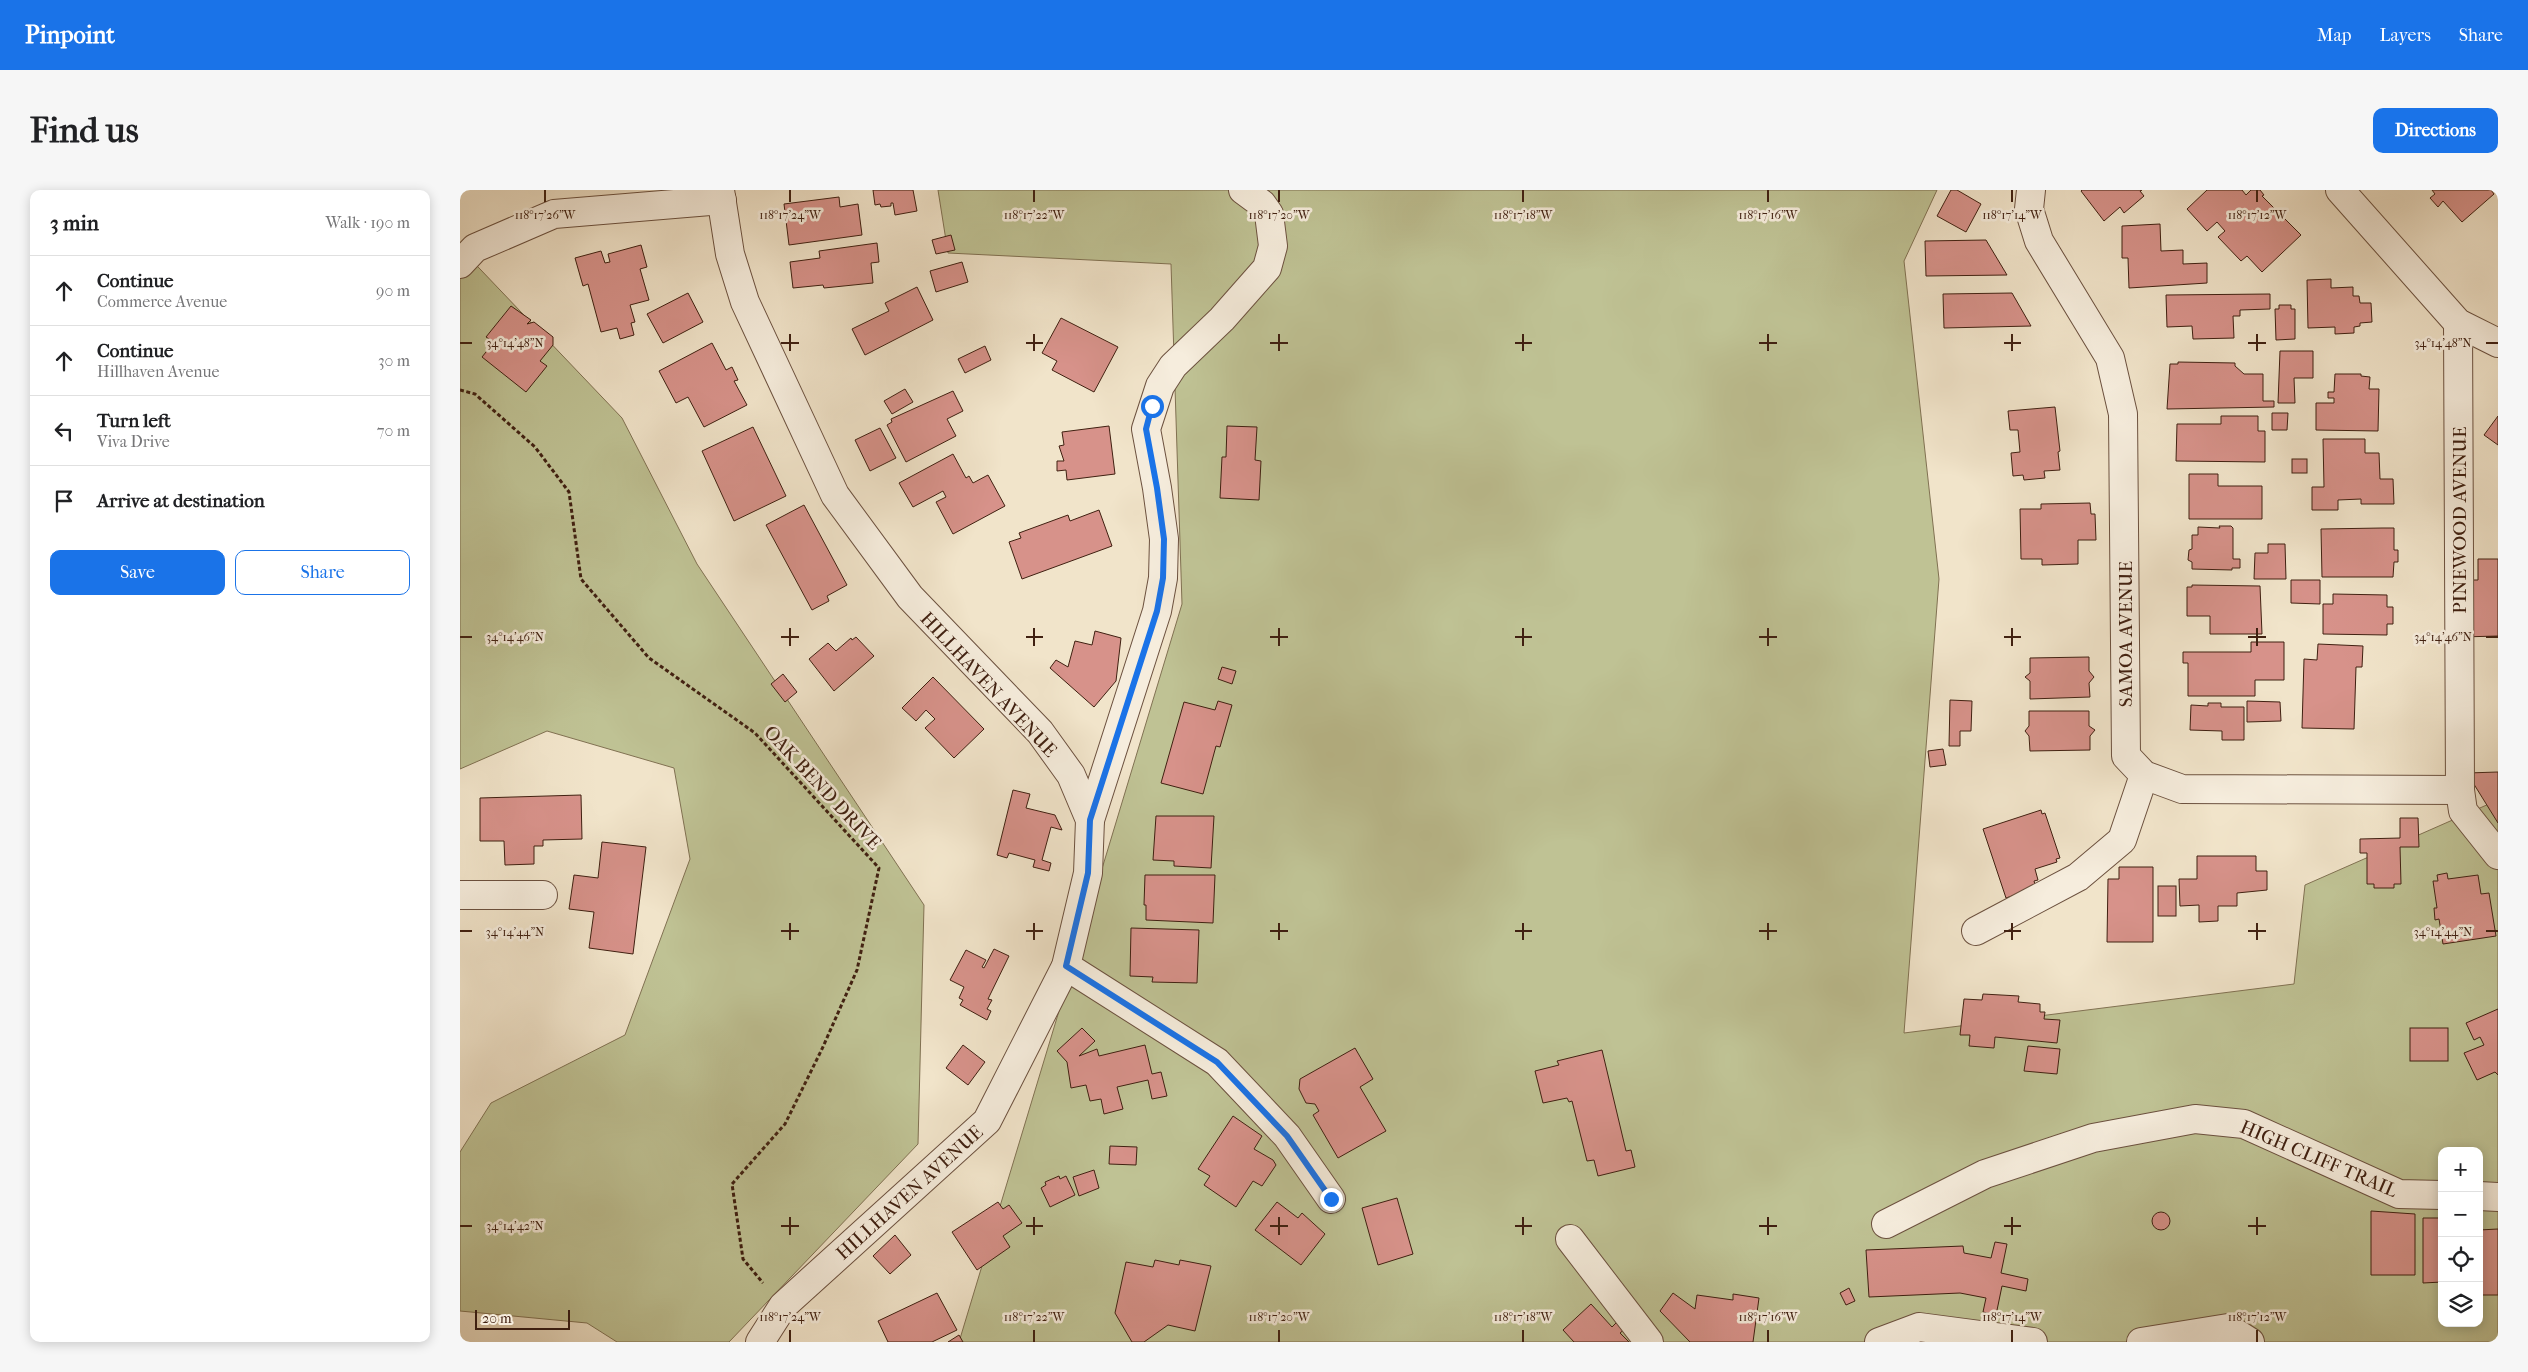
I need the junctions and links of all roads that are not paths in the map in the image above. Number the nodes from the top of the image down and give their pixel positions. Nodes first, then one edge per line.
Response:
1 (1243, 190) edge
2 (2031, 190) edge
3 (2340, 190) edge
4 (721, 195) edge
5 (460, 264) edge
6 (2458, 323) junction
7 (2498, 343) edge
8 (2144, 775) junction
9 (2460, 790) junction
10 (1090, 820) junction
11 (2498, 855) edge
12 (460, 895) edge
13 (543, 895) dead end
14 (1976, 931) dead end
15 (1066, 966) junction
16 (2438, 1195) edge
17 (2483, 1196) edge
18 (2498, 1197) edge
19 (1331, 1199) dead end
20 (1886, 1224) dead end
21 (1570, 1239) dead end
22 (760, 1342) edge
23 (1649, 1342) edge
24 (1879, 1342) edge
25 (2033, 1342) edge
26 (2141, 1342) edge
27 (2250, 1342) edge

1 - 10 street
2 - 8 street, SAMOA AVENUE
3 - 6 street
4 - 5 street
4 - 10 street, HILLHAVEN AVENUE
6 - 7 street
6 - 9 street, PINEWOOD AVENUE
8 - 9 street, SAMOA AVENUE
8 - 14 street
9 - 11 street, PINEWOOD AVENUE
10 - 15 street, HILLHAVEN AVENUE
12 - 13 street
15 - 19 street
15 - 22 street, HILLHAVEN AVENUE
16 - 20 street, HIGH CLIFF TRAIL
17 - 18 street
21 - 23 street
24 - 25 street
26 - 27 street

